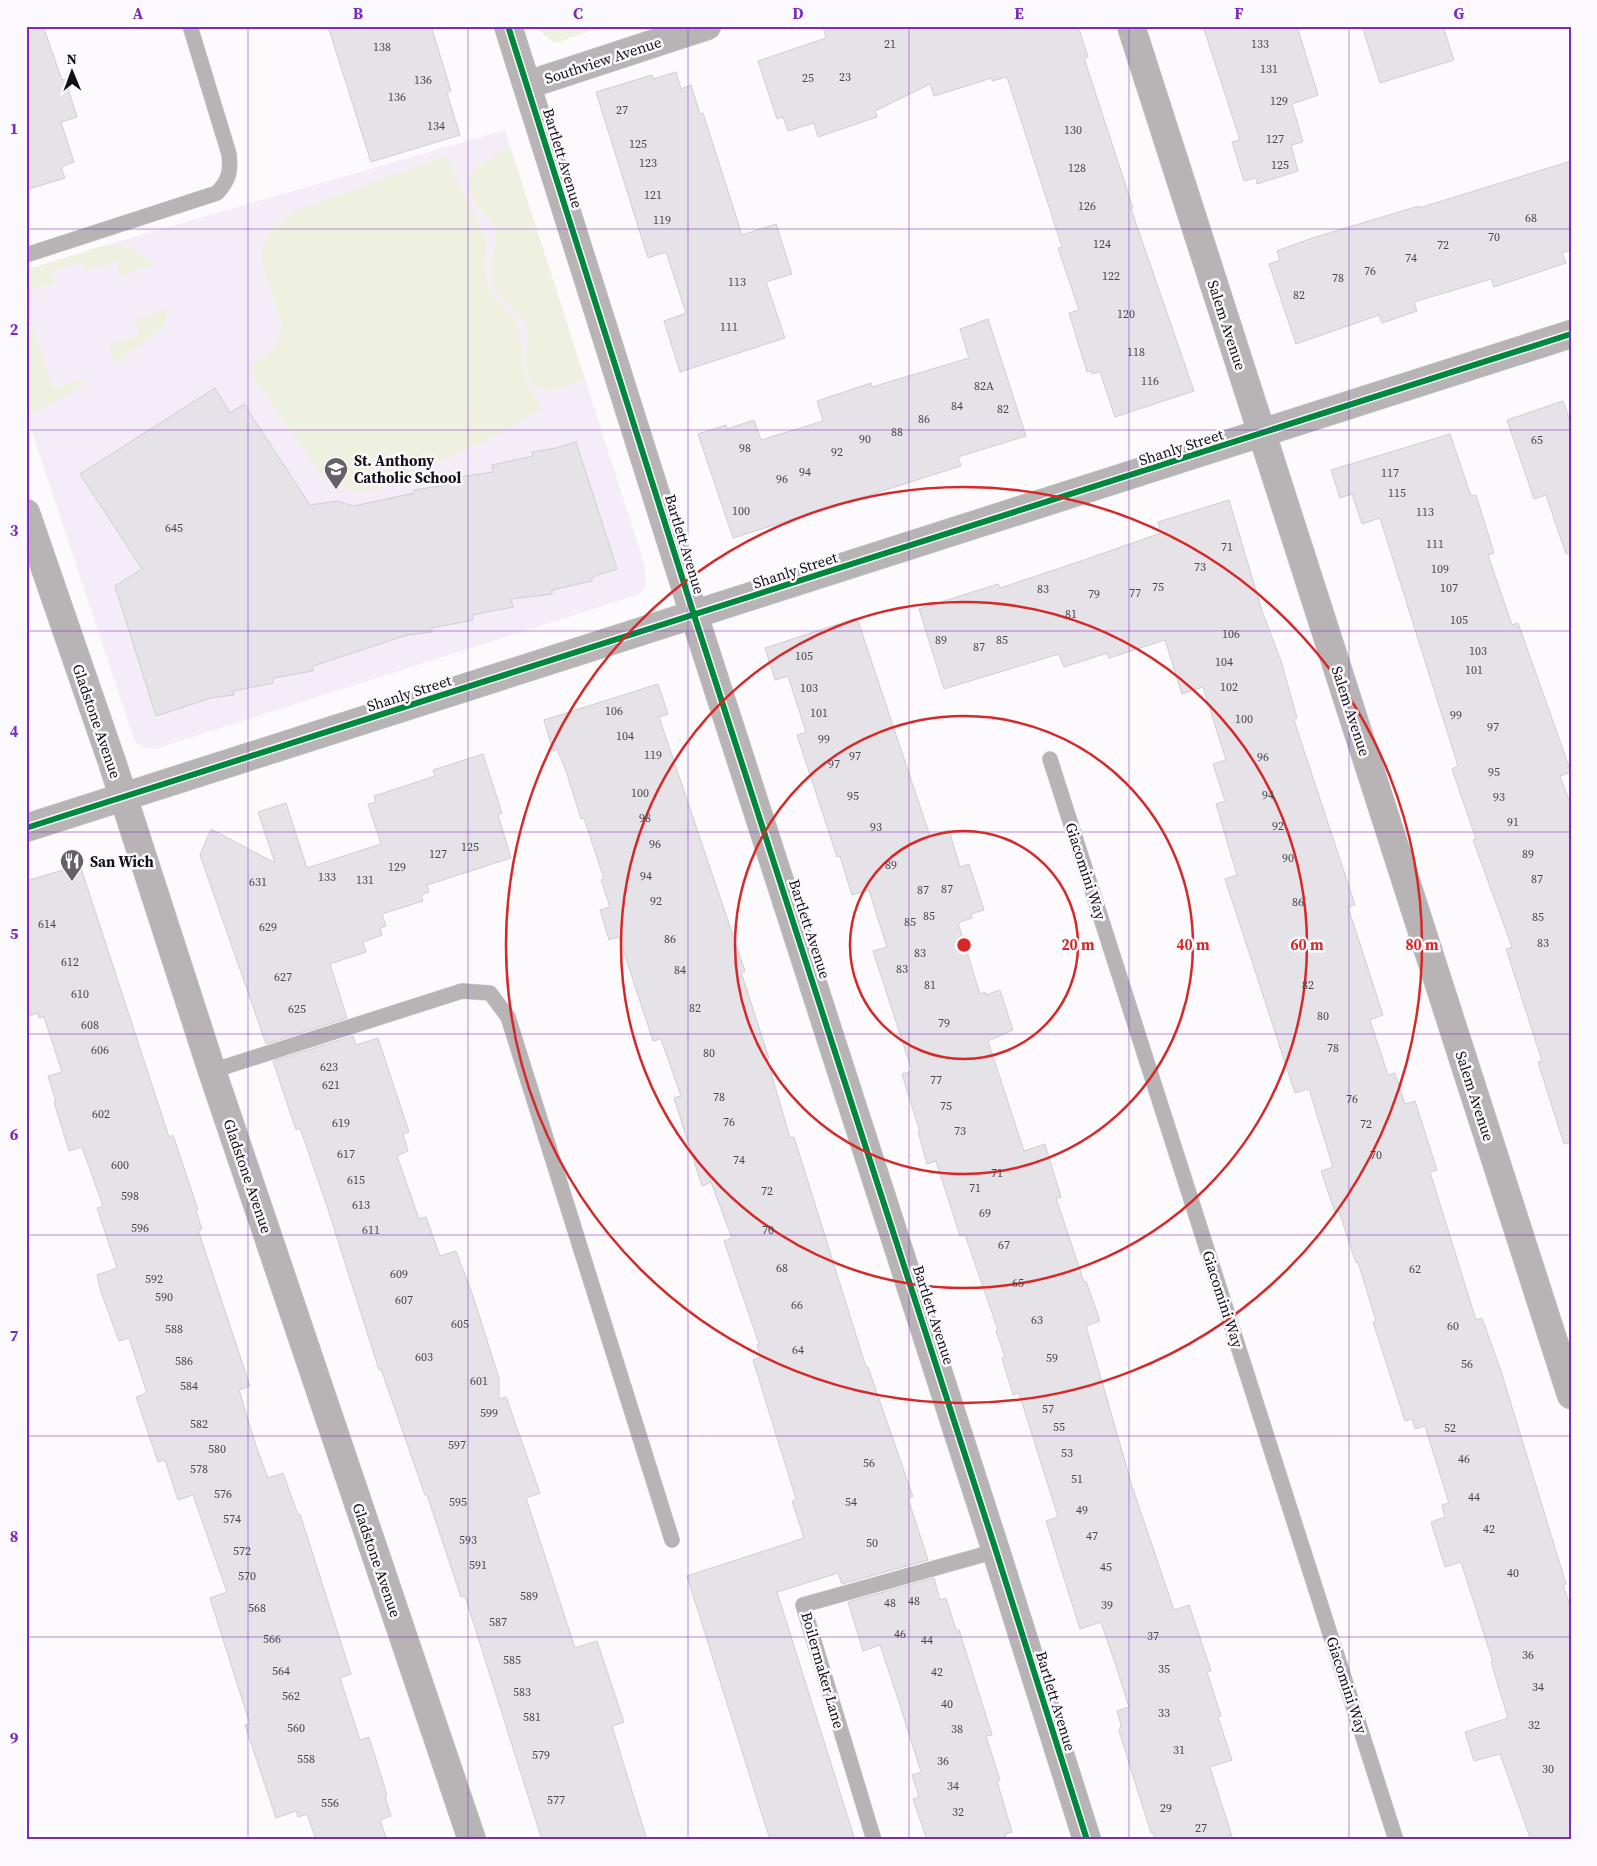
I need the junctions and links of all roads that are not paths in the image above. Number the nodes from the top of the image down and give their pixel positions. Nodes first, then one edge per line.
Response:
1 (190, 26) edge
2 (508, 26) edge
3 (708, 26) edge
4 (1131, 26) edge
5 (528, 85) junction
6 (26, 256) edge
7 (1571, 334) edge
8 (1262, 434) junction
9 (28, 524) edge
10 (694, 615) junction
11 (1050, 759) dead end
12 (123, 798) junction
13 (26, 828) edge
14 (212, 1071) junction
15 (1571, 1396) edge
16 (672, 1540) dead end
17 (996, 1551) junction
18 (472, 1840) edge
19 (874, 1840) edge
20 (1087, 1840) edge
21 (1396, 1840) edge

1 - 6 lane
2 - 5 street, Bartlett Avenue
3 - 5 street, Southview Avenue
4 - 8 street, Salem Avenue
5 - 10 street, Bartlett Avenue
7 - 8 street, Shanly Street
8 - 10 street, Shanly Street
8 - 15 street, Salem Avenue
9 - 12 street, Gladstone Avenue
10 - 12 street, Shanly Street
10 - 17 street, Bartlett Avenue
11 - 21 lane, Giacomini Way
12 - 13 street, Shanly Street
12 - 14 street, Gladstone Avenue
14 - 16 lane
14 - 18 street, Gladstone Avenue
17 - 19 lane, Boilermaker Lane
17 - 20 street, Bartlett Avenue

